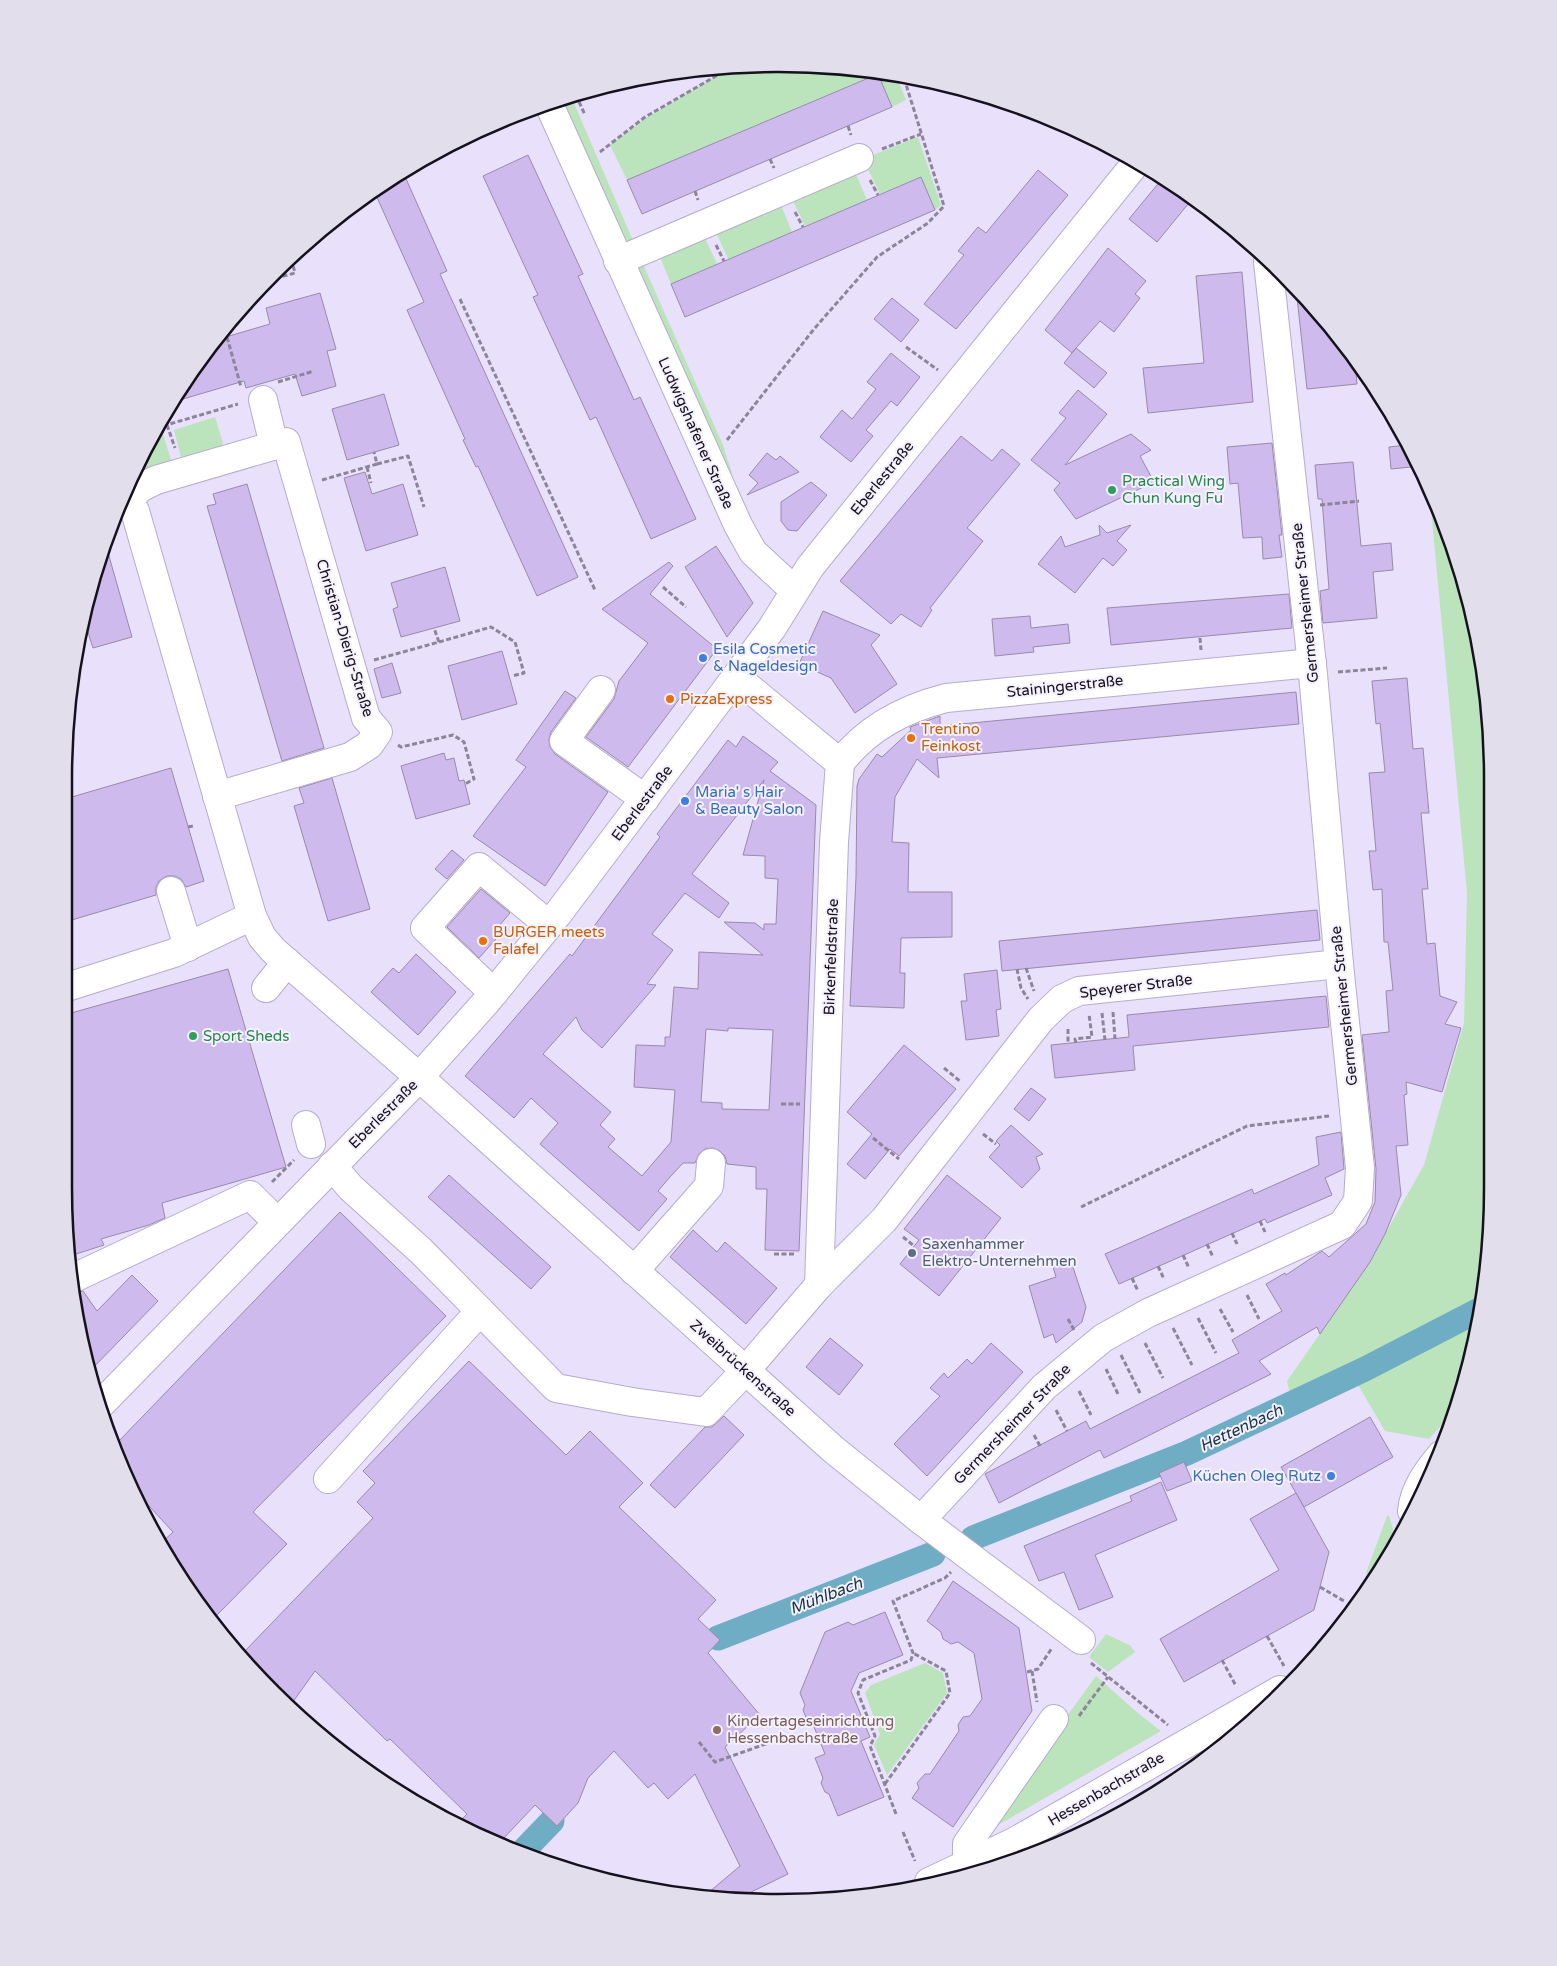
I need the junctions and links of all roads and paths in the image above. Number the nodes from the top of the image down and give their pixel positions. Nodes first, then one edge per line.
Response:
1 (717, 76) edge
2 (906, 84) edge
3 (552, 110) edge
4 (848, 126) dead end
5 (921, 134) junction
6 (855, 147) junction
7 (600, 152) dead end
8 (1133, 167) edge
9 (872, 184) dead end
10 (878, 195) dead end
11 (796, 214) dead end
12 (803, 227) dead end
13 (618, 261) junction
14 (293, 266) edge
15 (1269, 271) edge
16 (282, 276) edge
17 (460, 299) dead end
18 (228, 337) edge
19 (906, 347) dead end
20 (958, 385) junction
21 (250, 398) junction
22 (167, 424) edge
23 (725, 442) dead end
24 (274, 445) junction
25 (374, 452) dead end
26 (377, 464) junction
27 (366, 467) junction
28 (371, 483) dead end
29 (299, 486) junction
30 (131, 496) edge
31 (1359, 501) dead end
32 (128, 504) edge
33 (424, 507) dead end
34 (1295, 507) junction
35 (663, 587) dead end
36 (595, 590) dead end
37 (794, 590) junction
38 (686, 608) dead end
39 (434, 628) dead end
40 (439, 642) junction
41 (351, 667) junction
42 (1387, 668) dead end
43 (1312, 669) junction
44 (512, 676) dead end
45 (736, 677) junction
46 (601, 690) dead end
47 (378, 732) junction
48 (840, 763) junction
49 (465, 784) dead end
50 (218, 796) junction
51 (645, 799) junction
52 (193, 826) dead end
53 (188, 827) dead end
54 (171, 891) dead end
55 (252, 916) junction
56 (549, 925) junction
57 (188, 946) junction
58 (287, 962) junction
59 (1339, 964) junction
60 (72, 985) edge
61 (266, 988) dead end
62 (1084, 991) junction
63 (494, 993) junction
64 (1076, 1043) dead end
65 (419, 1077) junction
66 (1355, 1112) junction
67 (308, 1134) dead end
68 (873, 1138) dead end
69 (711, 1163) dead end
70 (332, 1166) junction
71 (919, 1175) junction
72 (250, 1195) junction
73 (1081, 1207) dead end
74 (277, 1222) junction
75 (634, 1271) junction
76 (79, 1276) edge
77 (819, 1285) junction
78 (1174, 1301) junction
79 (480, 1311) junction
80 (1122, 1327) junction
81 (1216, 1354) dead end
82 (1192, 1365) dead end
83 (746, 1370) junction
84 (1163, 1378) dead end
85 (1140, 1393) dead end
86 (106, 1399) edge
87 (328, 1479) dead end
88 (921, 1520) junction
89 (968, 1556) junction
90 (1320, 1586) dead end
91 (1344, 1601) dead end
92 (1074, 1634) junction
93 (1267, 1636) dead end
94 (913, 1653) junction
95 (1222, 1660) dead end
96 (1027, 1672) dead end
97 (1282, 1678) edge
98 (1240, 1692) dead end
99 (1054, 1719) dead end
100 (774, 1741) dead end
101 (699, 1742) dead end
102 (1182, 1746) junction
103 (884, 1784) junction
104 (896, 1814) dead end
105 (903, 1832) dead end
106 (966, 1865) junction
107 (923, 1874) edge

1 - 7 path
2 - 5 path
3 - 13 street, Ludwigshafener Straße
4 - 6 path
5 - 6 path
5 - 23 path
6 - 13 street
8 - 20 street, Eberlestraße
9 - 10 path
11 - 12 path
13 - 37 street, Ludwigshafener Straße
14 - 16 path
15 - 34 street, Germersheimer Straße
17 - 36 path
18 - 21 path
19 - 20 path
20 - 37 street, Eberlestraße
21 - 22 path
21 - 24 street
24 - 29 street, Christian-Dierig-Straße
24 - 30 street
25 - 26 path
26 - 27 path
26 - 33 path
27 - 28 path
27 - 29 path
29 - 41 street, Christian-Dierig-Straße
31 - 34 path
32 - 50 street
34 - 43 street, Germersheimer Straße
35 - 38 path
37 - 45 street, Eberlestraße
39 - 40 path
40 - 41 path
40 - 44 path
41 - 47 street, Christian-Dierig-Straße
42 - 43 path
43 - 48 street, Stainingerstraße
43 - 59 street, Germersheimer Straße
45 - 48 street
45 - 51 street, Eberlestraße
46 - 51 street
47 - 49 path
47 - 50 street, Christian-Dierig-Straße
48 - 77 street, Birkenfeldstraße
50 - 55 street
51 - 56 street, Eberlestraße
52 - 53 path
54 - 57 street
55 - 57 street
55 - 58 street
56 - 63 street, Eberlestraße
56 - 63 street
57 - 60 street
58 - 61 street
58 - 65 street
59 - 62 street, Speyerer Straße
59 - 66 street, Germersheimer Straße
62 - 64 path
62 - 71 street, Speyerer Straße
63 - 65 street, Eberlestraße
65 - 70 street, Eberlestraße
65 - 75 street, Zweibrückenstraße
66 - 73 path
66 - 78 street, Germersheimer Straße
67 - 72 path
68 - 71 path
69 - 75 street
70 - 74 street, Eberlestraße
70 - 79 street
71 - 77 street
72 - 74 street
72 - 76 street
74 - 86 street, Eberlestraße
75 - 83 street, Zweibrückenstraße
77 - 83 street
78 - 80 street, Germersheimer Straße
78 - 81 path
78 - 82 path
79 - 83 street
79 - 87 street
80 - 84 path
80 - 85 path
80 - 88 street, Germersheimer Straße
83 - 88 street, Zweibrückenstraße
88 - 89 street, Zweibrückenstraße
89 - 92 street, Zweibrückenstraße
89 - 94 path
90 - 91 path
92 - 96 path
92 - 102 path
93 - 97 path
94 - 103 path
94 - 103 path
95 - 98 path
97 - 102 street, Hessenbachstraße
99 - 106 street
100 - 101 path
102 - 106 street, Hessenbachstraße
103 - 104 path
105 - 107 path
106 - 107 street, Hessenbachstraße

